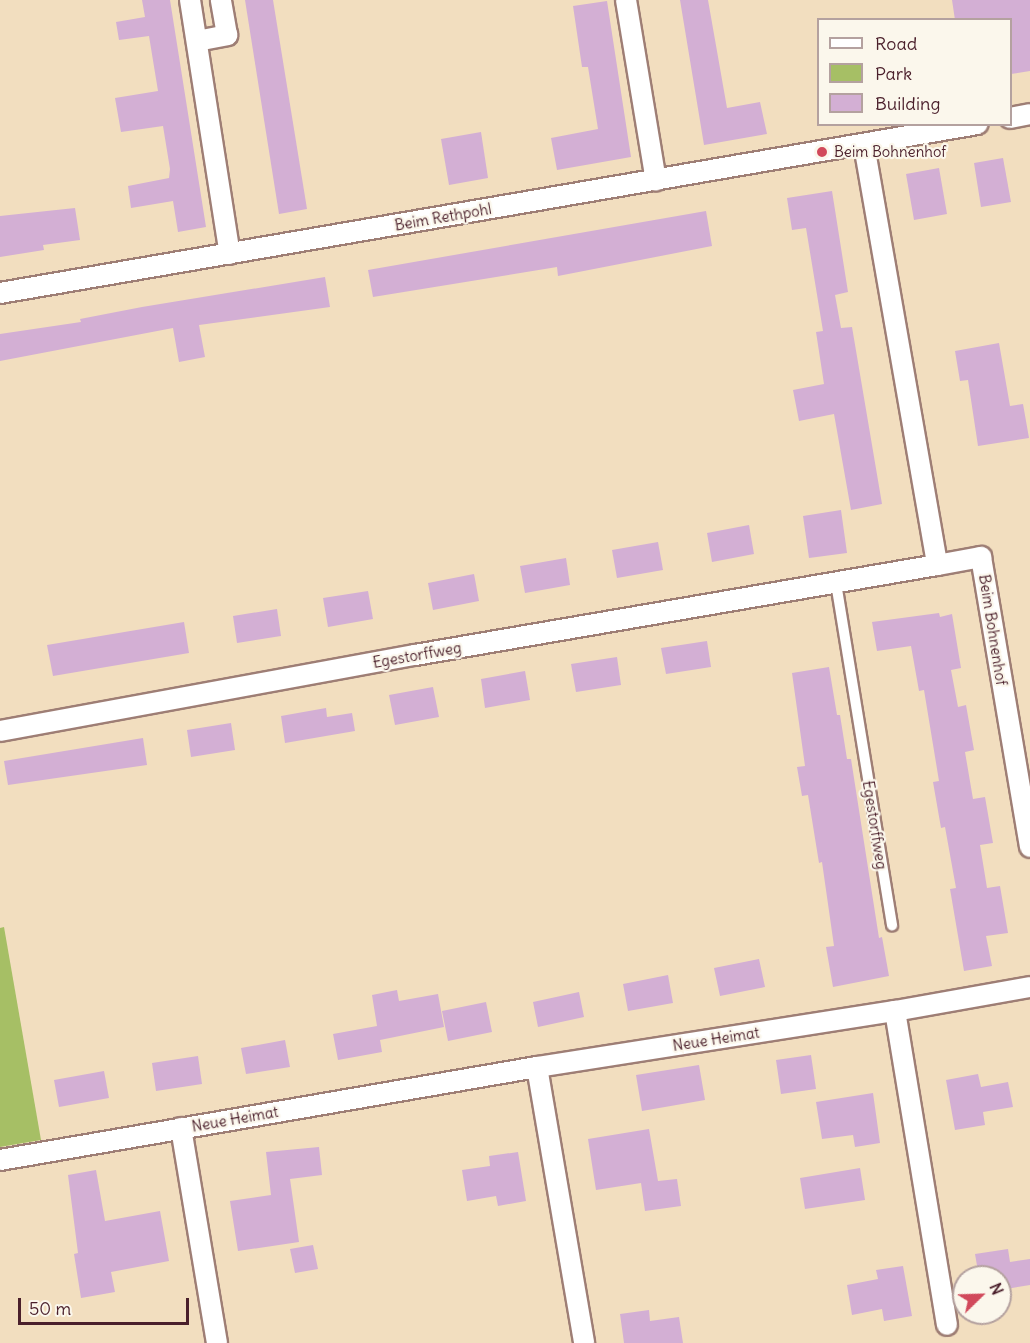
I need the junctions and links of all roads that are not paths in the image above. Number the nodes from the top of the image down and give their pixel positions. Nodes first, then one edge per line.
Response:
1 (190, 0) edge
2 (221, 0) edge
3 (626, 0) edge
4 (197, 41) junction
5 (1030, 114) edge
6 (1012, 118) edge
7 (966, 126) edge
8 (864, 145) junction
9 (656, 181) junction
10 (230, 254) junction
11 (0, 293) edge
12 (937, 565) junction
13 (836, 583) junction
14 (0, 731) edge
15 (1030, 847) edge
16 (891, 925) dead end
17 (1030, 987) edge
18 (895, 1011) junction
19 (537, 1067) junction
20 (181, 1128) junction
21 (0, 1160) edge
22 (947, 1325) dead end
23 (217, 1343) edge
24 (584, 1343) edge

1 - 4 street
2 - 4 street
3 - 9 street
4 - 10 street
5 - 6 street
7 - 8 street, Beim Rethpohl
8 - 9 street, Beim Rethpohl
8 - 12 street
9 - 10 street, Beim Rethpohl
10 - 11 street, Beim Rethpohl
12 - 13 street, Egestorffweg
12 - 15 street, Beim Bohnenhof
13 - 14 street, Egestorffweg
13 - 16 lane, Egestorffweg
17 - 18 street, Neue Heimat
18 - 19 street, Neue Heimat
18 - 22 street
19 - 20 street, Neue Heimat
19 - 24 street
20 - 21 street, Neue Heimat
20 - 23 street, Neue Heimat

